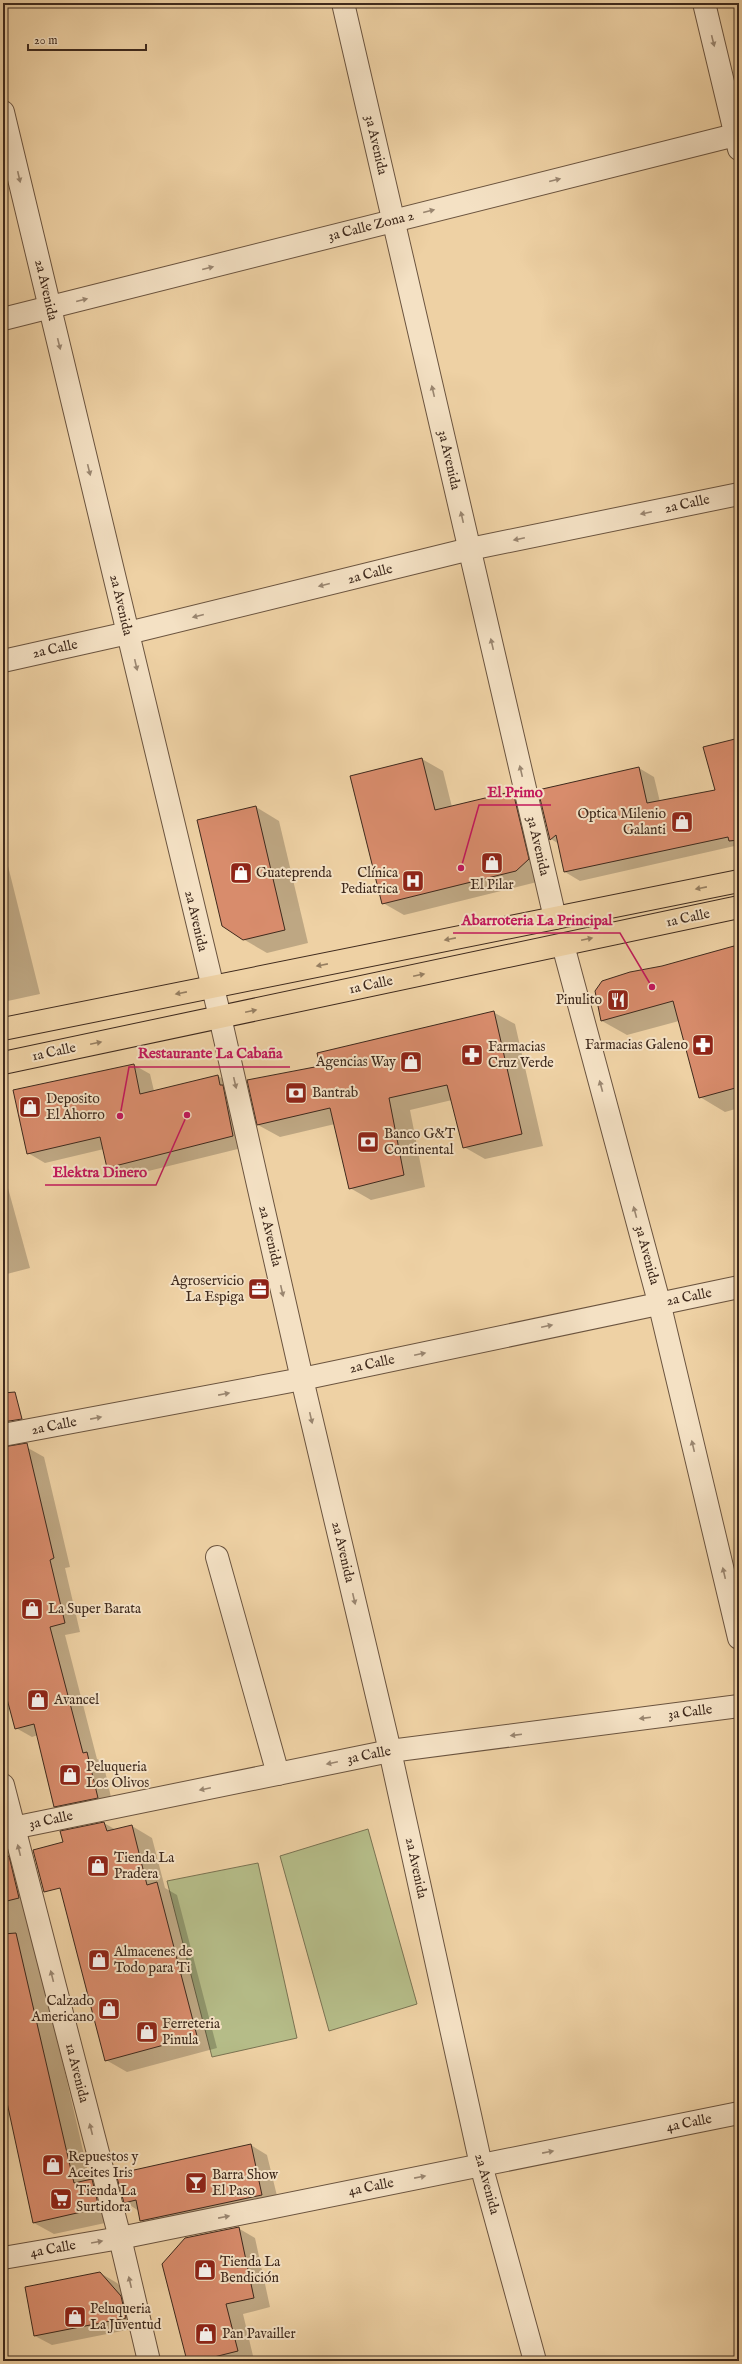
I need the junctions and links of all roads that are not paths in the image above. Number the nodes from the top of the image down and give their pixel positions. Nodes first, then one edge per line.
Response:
1 (343, 3) edge
2 (704, 3) edge
3 (3, 112) edge
4 (738, 140) edge
5 (393, 220) junction
6 (50, 308) junction
7 (3, 319) edge
8 (739, 494) edge
9 (470, 549) junction
10 (128, 634) junction
11 (3, 661) edge
12 (739, 881) edge
13 (739, 907) edge
14 (555, 918) junction
15 (563, 944) junction
16 (212, 987) junction
17 (220, 1017) junction
18 (3, 1029) edge
19 (3, 1063) edge
20 (739, 1287) edge
21 (659, 1302) junction
22 (302, 1379) junction
23 (3, 1435) edge
24 (217, 1557) dead end
25 (739, 1638) edge
26 (739, 1706) edge
27 (390, 1751) junction
28 (278, 1774) junction
29 (3, 1785) edge
30 (8, 1829) edge
31 (739, 2113) edge
32 (481, 2165) junction
33 (120, 2238) junction
34 (3, 2258) edge
35 (149, 2361) edge
36 (535, 2361) edge

1 - 5 street, 3a Avenida
2 -> 4 street
3 -> 6 street, 2a Avenida
5 -> 4 street, 3a Calle Zona 2
6 -> 5 street, 3a Calle Zona 2
9 -> 5 street, 3a Avenida
6 - 7 street, 3a Calle Zona 2
6 -> 10 street, 2a Avenida
8 -> 9 street, 2a Calle
9 -> 10 street, 2a Calle
14 -> 9 street, 3a Avenida
10 - 11 street, 2a Calle
10 -> 16 street, 2a Avenida
12 -> 14 main road, 1a Calle
15 -> 13 main road, 1a Calle
14 -> 16 main road, 1a Calle
17 -> 15 main road, 1a Calle
21 -> 15 street, 3a Avenida
16 - 17 street, 2a Avenida
16 -> 18 main road, 1a Calle
19 -> 17 main road, 1a Calle
17 -> 22 street, 2a Avenida
20 - 21 street, 2a Calle
22 -> 21 street, 2a Calle
25 -> 21 street, 3a Avenida
23 -> 22 street, 2a Calle
22 -> 27 street, 2a Avenida
24 - 28 street
26 -> 27 street, 3a Calle
27 -> 28 street, 3a Calle
27 - 32 street, 2a Avenida
28 -> 30 street, 3a Calle
29 - 30 street, 1a Avenida
33 -> 30 street, 1a Avenida
32 -> 31 street, 4a Calle
33 -> 32 street, 4a Calle
32 - 36 street, 2a Avenida
34 -> 33 street, 4a Calle
35 -> 33 street, 1a Avenida

